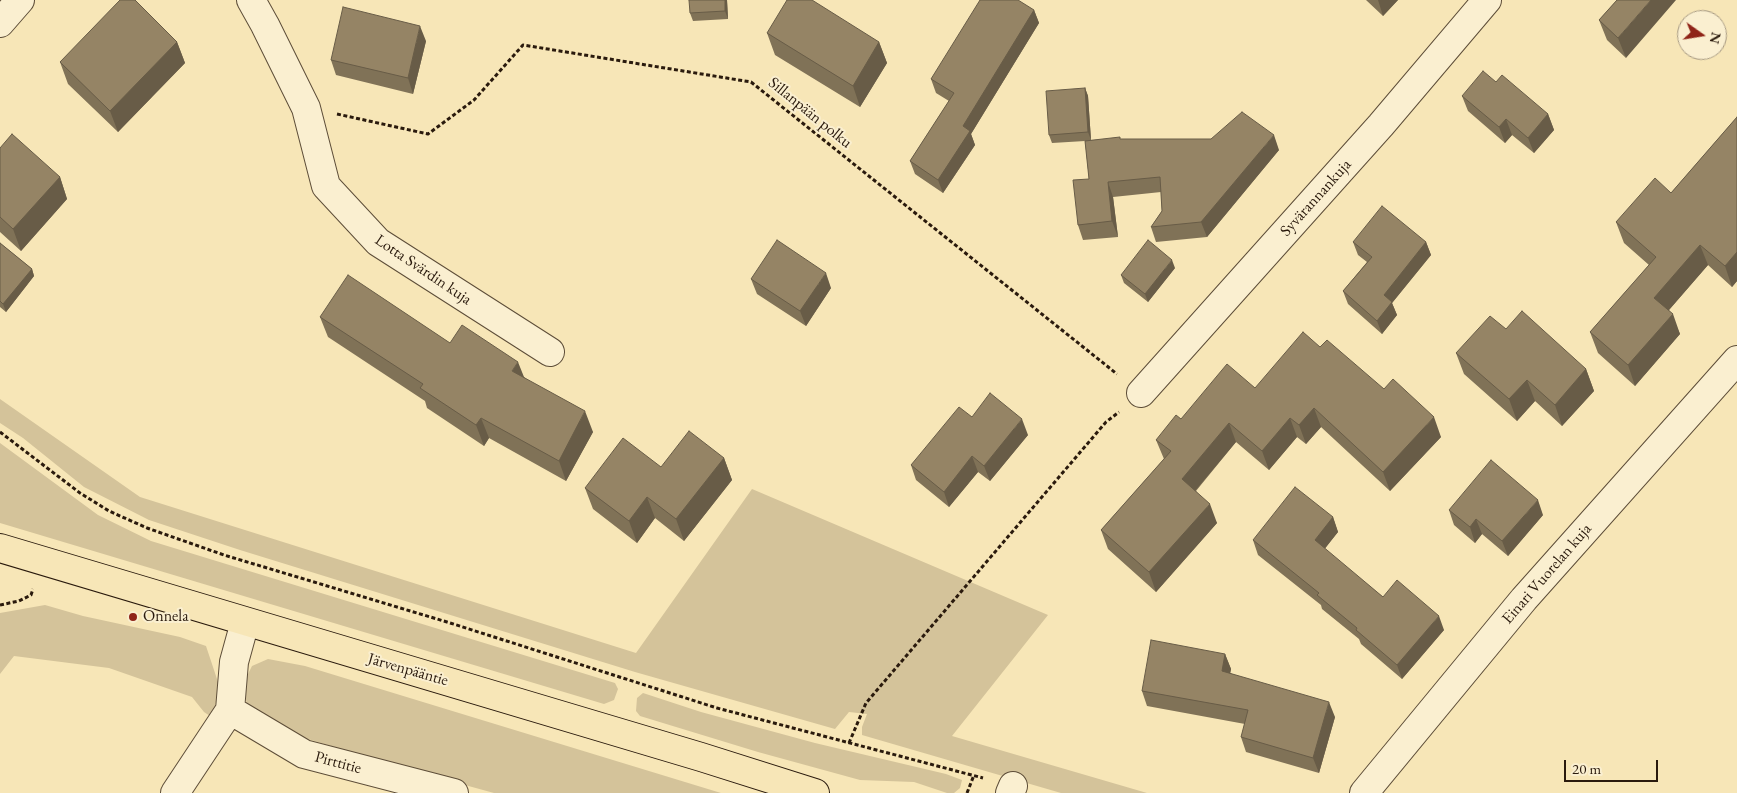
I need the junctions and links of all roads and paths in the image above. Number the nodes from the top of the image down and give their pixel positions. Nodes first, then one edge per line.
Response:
1 (20, 0) edge
2 (251, 0) edge
3 (1488, 0) edge
4 (0, 23) edge
5 (306, 108) junction
6 (550, 352) dead end
7 (1737, 360) edge
8 (1141, 393) junction
9 (0, 432) edge
10 (0, 548) edge
11 (245, 622) junction
12 (230, 710) junction
13 (849, 743) junction
14 (974, 775) junction
15 (1011, 790) edge
16 (175, 793) edge
17 (454, 793) edge
18 (815, 793) edge
19 (967, 793) edge
20 (1364, 793) edge

1 - 4 street
2 - 5 street, Lotta Svärdin kuja
3 - 8 street, Syvärannankuja
5 - 6 street, Lotta Svärdin kuja
5 - 8 path, Sillanpään polku
7 - 20 street, Einari Vuorelan kuja
8 - 13 path
9 - 13 path
10 - 11 main road, Järvenpääntie
11 - 12 street
11 - 18 main road, Järvenpääntie
12 - 16 street
12 - 17 street, Pirttitie
13 - 14 path
14 - 15 path
14 - 19 path

